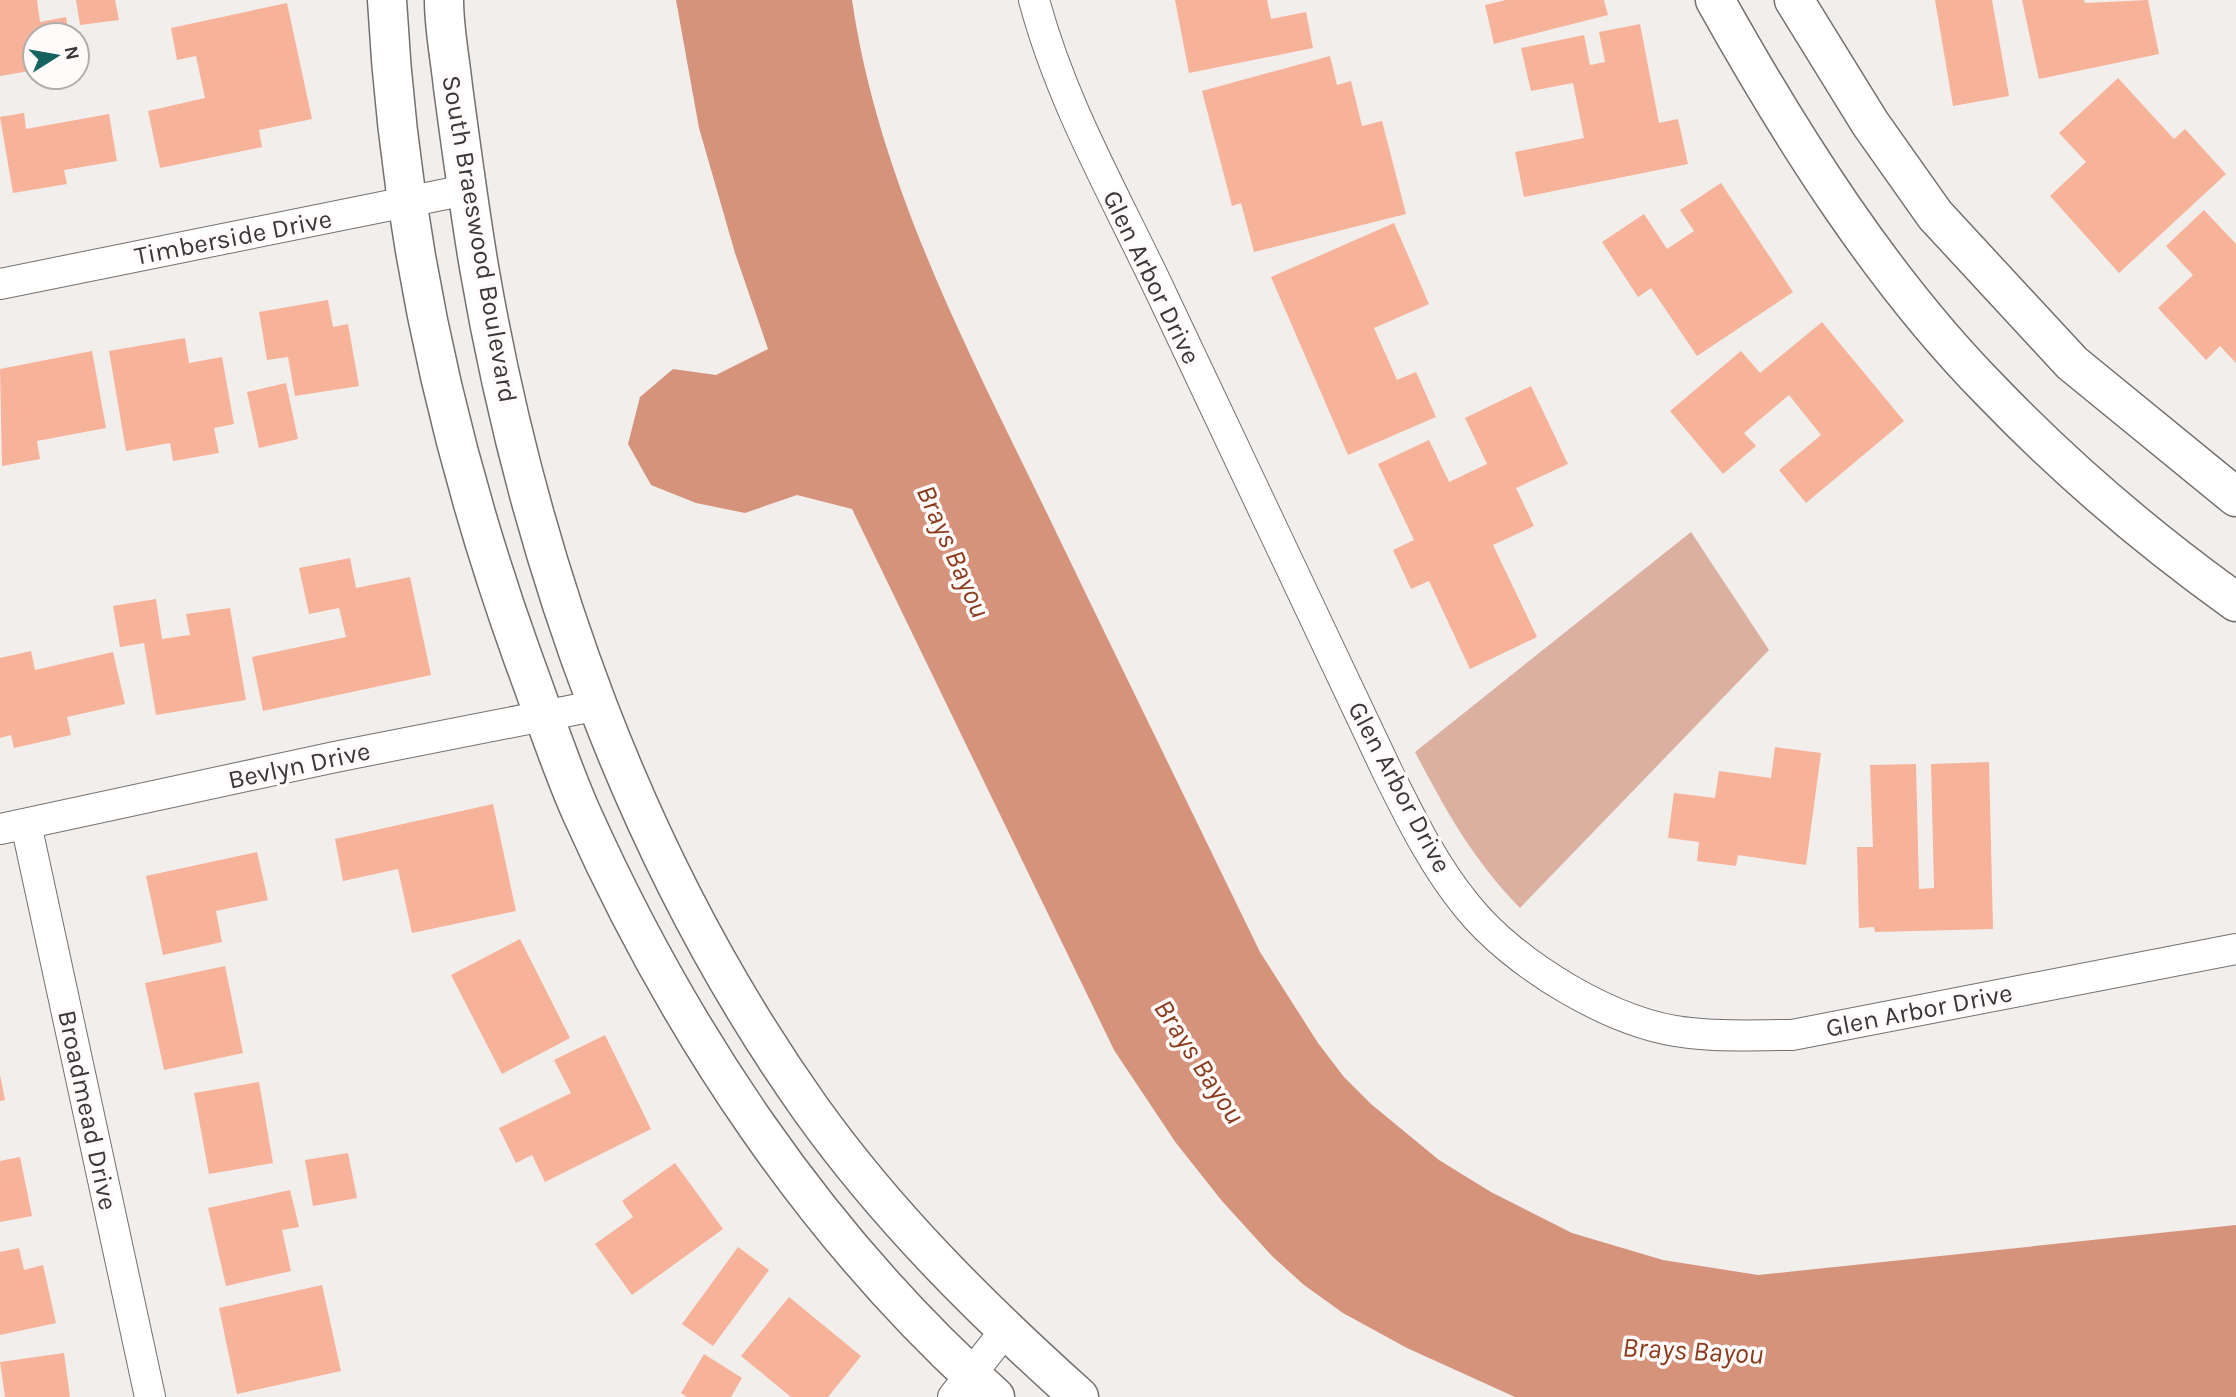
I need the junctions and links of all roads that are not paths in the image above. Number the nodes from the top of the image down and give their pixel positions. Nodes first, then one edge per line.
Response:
1 (387, 0) edge
2 (444, 0) edge
3 (1034, 0) edge
4 (1715, 0) edge
5 (1794, 0) edge
6 (466, 190) junction
7 (408, 201) junction
8 (0, 284) edge
9 (2236, 497) edge
10 (2236, 602) edge
11 (599, 705) junction
12 (545, 718) junction
13 (13, 827) edge
14 (2236, 949) edge
15 (1005, 1331) junction
16 (973, 1390) edge
17 (150, 1397) edge
18 (1079, 1397) edge

1 - 7 main road
2 - 6 main road, South Braeswood Boulevard
3 - 14 street, Glen Arbor Drive
4 - 10 main road
5 - 9 main road
6 - 7 street, Timberside Drive
6 - 11 main road, South Braeswood Boulevard
7 - 8 street, Timberside Drive
7 - 12 main road
11 - 12 street, Bevlyn Drive
11 - 15 main road, South Braeswood Boulevard
12 - 13 street, Bevlyn Drive
12 - 16 main road
13 - 17 street, Broadmead Drive
15 - 16 street
15 - 18 main road, South Braeswood Boulevard

